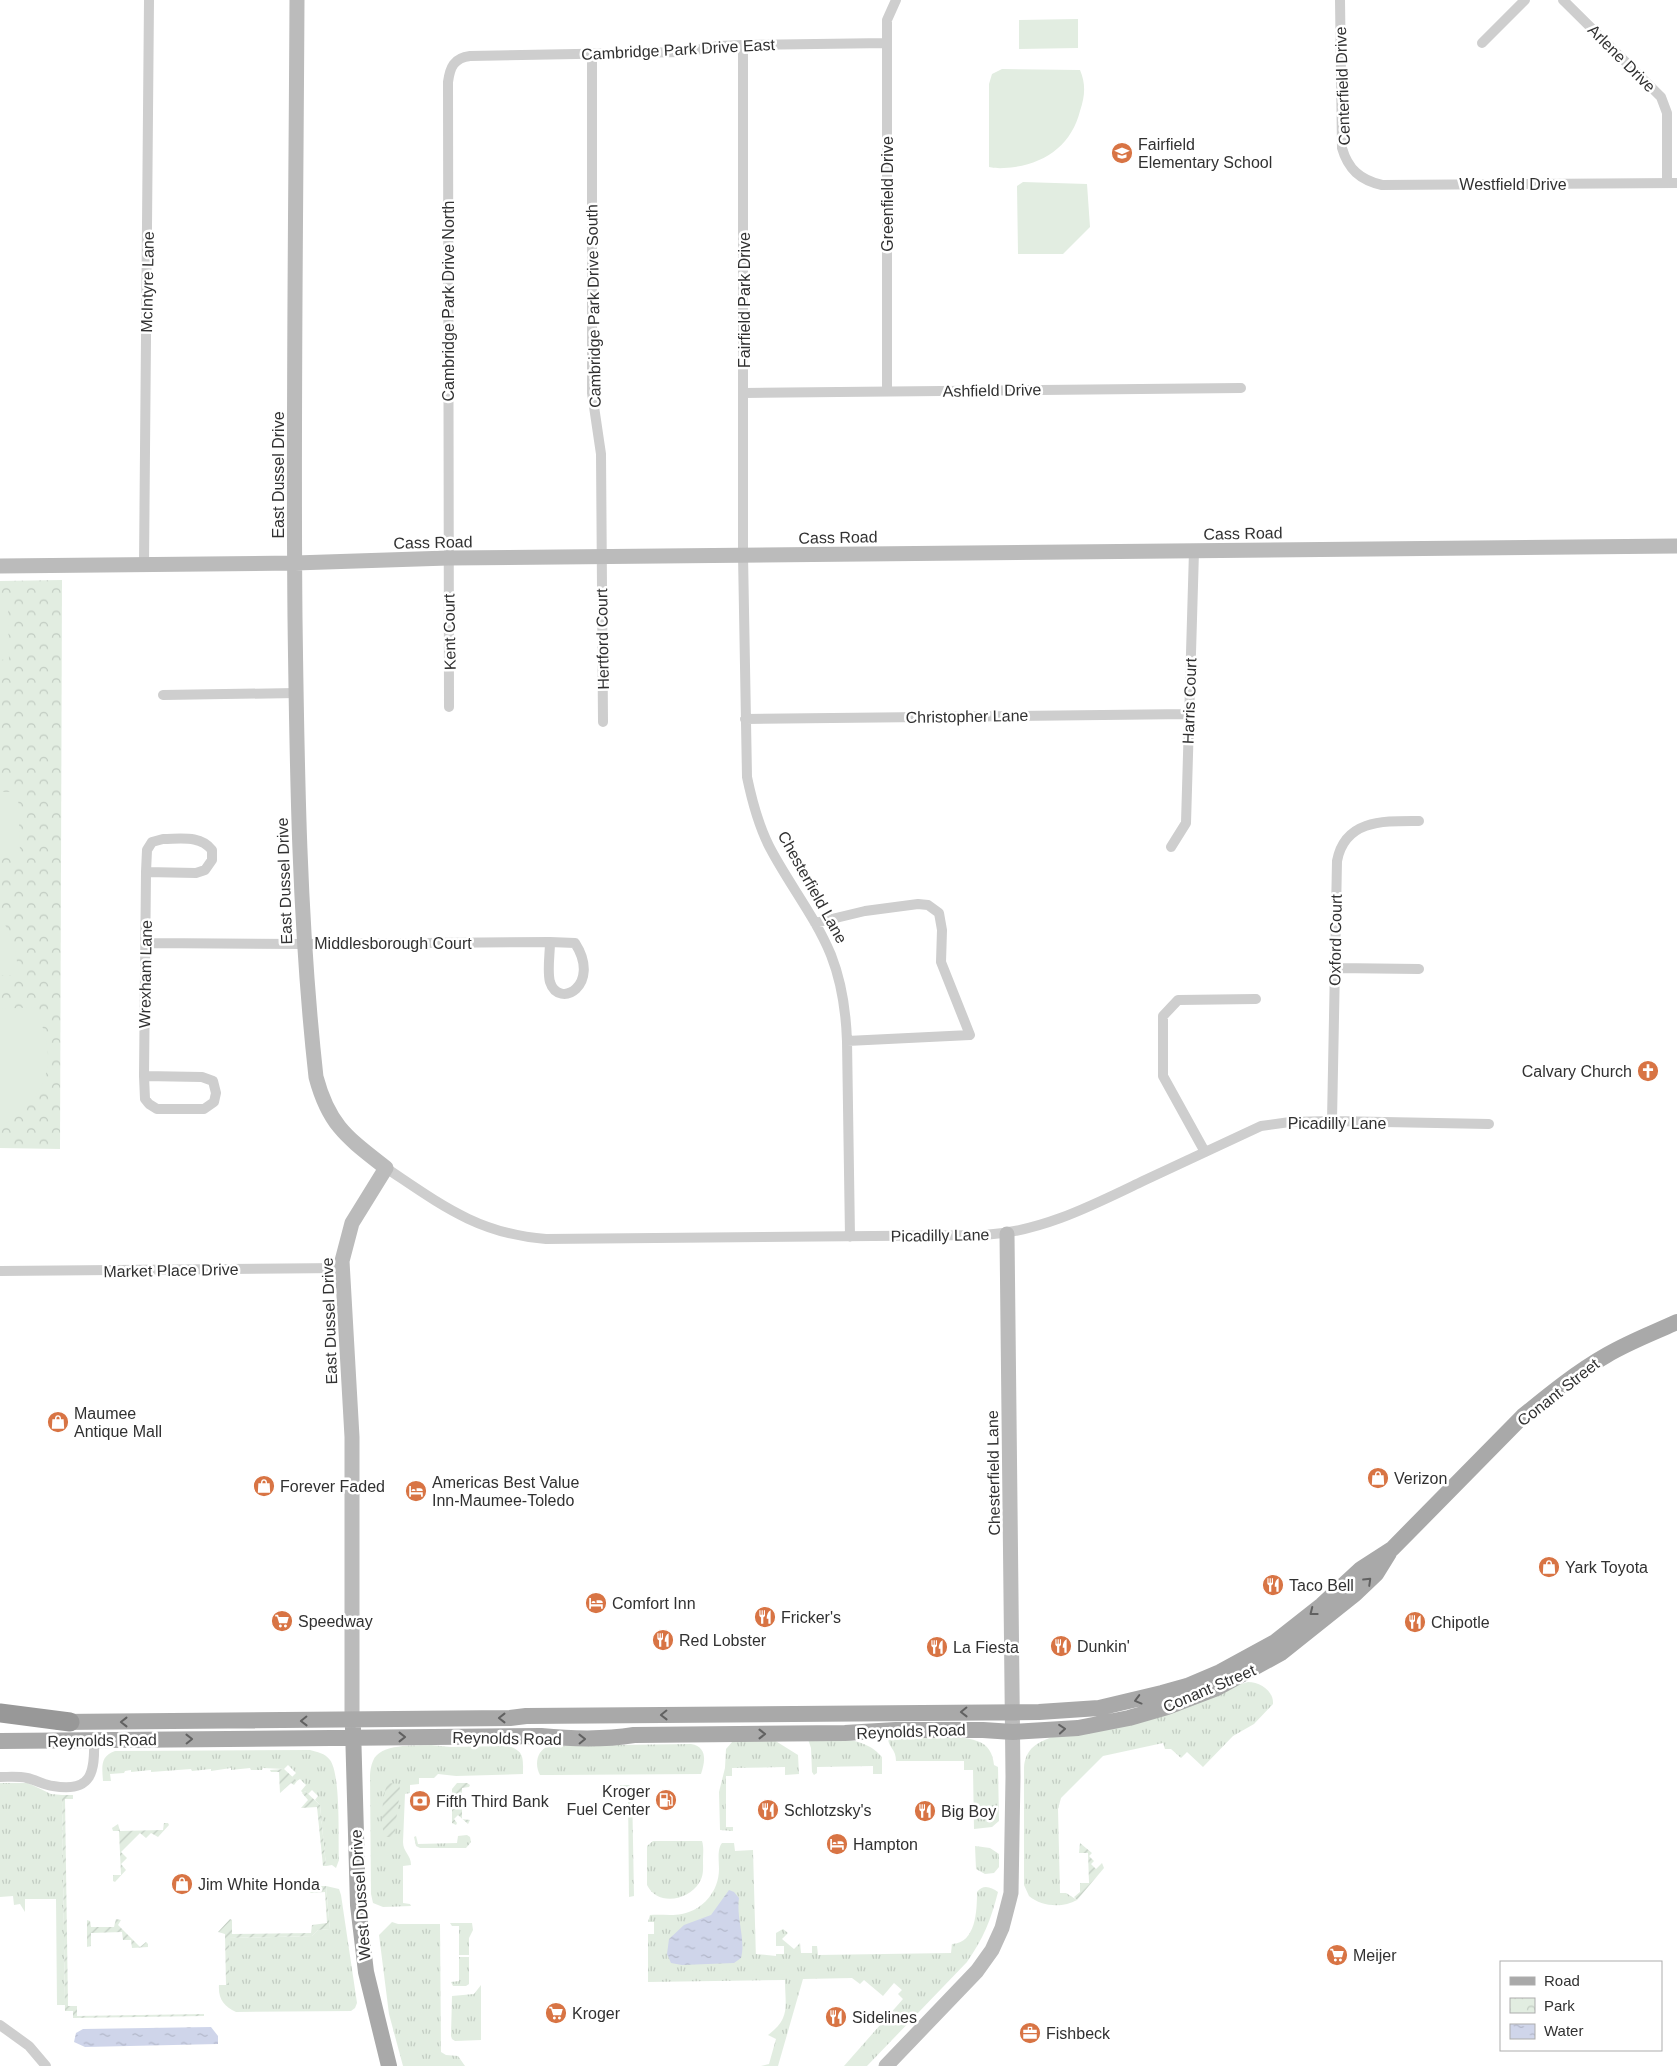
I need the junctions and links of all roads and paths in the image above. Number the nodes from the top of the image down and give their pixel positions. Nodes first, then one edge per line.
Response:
1 (149, 0) edge
2 (297, 0) edge
3 (896, 0) edge
4 (1340, 0) edge
5 (1525, 0) edge
6 (1563, 0) edge
7 (886, 43) junction
8 (1482, 43) dead end
9 (743, 45) junction
10 (592, 54) junction
11 (470, 56) joint
12 (1353, 170) joint
13 (1672, 183) edge
14 (1241, 388) dead end
15 (887, 391) junction
16 (744, 393) junction
17 (1677, 546) edge
18 (1194, 551) junction
19 (743, 555) junction
20 (601, 557) junction
21 (448, 558) junction
22 (295, 563) junction
23 (144, 564) junction
24 (0, 566) edge
25 (296, 693) junction
26 (163, 695) dead end
27 (449, 707) dead end
28 (1189, 714) junction
29 (745, 719) junction
30 (603, 722) dead end
31 (1419, 821) dead end
32 (1171, 846) dead end
33 (146, 872) junction
34 (815, 923) junction
35 (550, 942) junction
36 (146, 943) junction
37 (303, 944) junction
38 (1335, 968) junction
39 (1419, 968) dead end
40 (1256, 999) dead end
41 (847, 1041) junction
42 (144, 1076) junction
43 (1332, 1121) junction
44 (1489, 1124) dead end
45 (1206, 1152) junction
46 (386, 1168) junction
47 (1008, 1234) junction
48 (850, 1237) junction
49 (343, 1268) junction
50 (0, 1272) edge
51 (1677, 1322) edge
52 (1392, 1549) junction
53 (1013, 1712) junction
54 (0, 1713) edge
55 (352, 1721) junction
56 (0, 1722) edge
57 (70, 1722) junction
58 (1013, 1732) junction
59 (353, 1738) junction
60 (94, 1740) junction
61 (0, 1741) edge
62 (0, 1777) edge
63 (0, 2025) edge
64 (46, 2066) edge
65 (389, 2066) edge
66 (886, 2066) edge

1 - 23 street, McIntyre Lane
2 - 22 street, East Dussel Drive
3 - 7 street, Greenfield Drive
4 - 12 street, Centerfield Drive
5 - 8 street
6 - 13 street, Arlene Drive
7 - 9 street, Cambridge Park Drive East
7 - 15 street, Greenfield Drive
9 - 10 street, Cambridge Park Drive East
9 - 16 street, Fairfield Park Drive
10 - 11 street, Cambridge Park Drive East
10 - 20 street, Cambridge Park Drive South
11 - 21 street, Cambridge Park Drive North
12 - 13 street, Westfield Drive
14 - 15 street, Ashfield Drive
15 - 16 street, Ashfield Drive
16 - 19 street, Fairfield Park Drive
17 - 18 street, Cass Road
18 - 19 street, Cass Road
18 - 28 street, Harris Court
19 - 20 street, Cass Road
19 - 29 street, Chesterfield Lane
20 - 21 street, Cass Road
20 - 30 street, Hertford Court
21 - 22 street, Cass Road
21 - 27 street, Kent Court
22 - 23 street, Cass Road
22 - 25 street, East Dussel Drive
23 - 24 street, Cass Road
25 - 26 street
25 - 37 street, East Dussel Drive
28 - 29 street, Christopher Lane
28 - 32 street, Harris Court
29 - 34 street, Chesterfield Lane
31 - 38 street, Oxford Court
33 - 33 street, Wrexham Lane
33 - 36 street, Wrexham Lane
34 - 41 street, Chesterfield Lane
34 - 41 street
35 - 35 street, Middlesborough Court
35 - 37 street, Middlesborough Court
36 - 37 street, Middlesborough Court
36 - 42 street, Wrexham Lane
37 - 46 street, East Dussel Drive
38 - 39 street
38 - 43 street, Oxford Court
40 - 45 street
41 - 48 street, Chesterfield Lane
42 - 42 street, Wrexham Lane
43 - 44 street, Picadilly Lane
43 - 45 street, Picadilly Lane
45 - 47 street, Picadilly Lane
46 - 48 street, Picadilly Lane
46 - 49 street, East Dussel Drive
47 - 48 street, Picadilly Lane
47 - 53 street, Chesterfield Lane
49 - 50 street, Market Place Drive
49 - 55 street, East Dussel Drive
51 - 52 main road, Conant Street
52 -> 53 main road, Conant Street
58 -> 52 main road, Conant Street
53 -> 55 main road, Reynolds Road
53 - 58 street, Chesterfield Lane
54 - 57 highway
55 -> 57 main road, Reynolds Road
55 - 59 main road, West Dussel Drive
56 - 57 main road, Reynolds Road
59 -> 58 main road, Reynolds Road
58 - 66 street, Chesterfield Lane
60 -> 59 main road, Reynolds Road
59 - 65 main road, West Dussel Drive
60 - 61 main road, Reynolds Road
60 - 62 street
63 - 64 street

